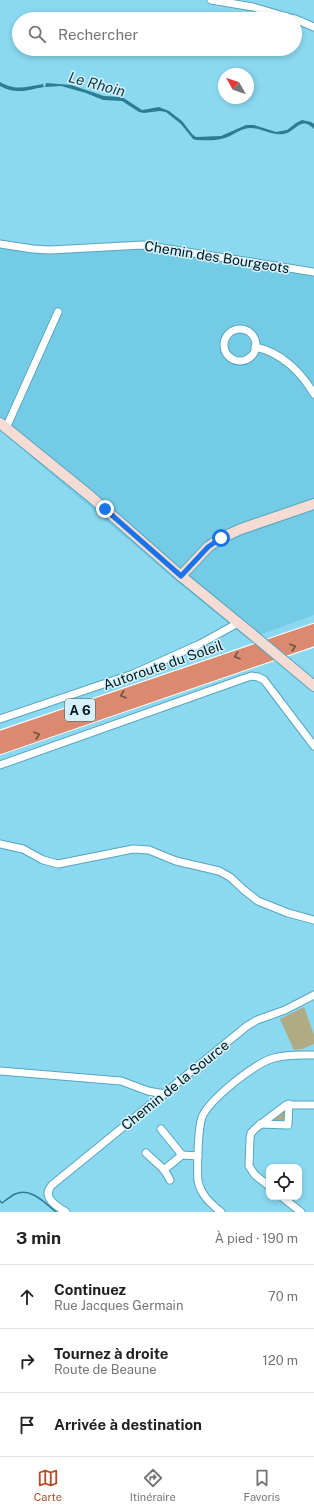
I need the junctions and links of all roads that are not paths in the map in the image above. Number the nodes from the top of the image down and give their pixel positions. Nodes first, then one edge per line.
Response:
1 (211, 0) edge
2 (270, 12) edge
3 (302, 22) edge
4 (314, 26) edge
5 (0, 244) edge
6 (314, 272) edge
7 (58, 312) dead end
8 (256, 347) junction
9 (314, 394) edge
10 (3, 425) edge
11 (314, 504) edge
12 (181, 576) junction
13 (238, 624) junction
14 (314, 630) edge
15 (314, 640) edge
16 (314, 686) edge
17 (0, 719) edge
18 (0, 737) edge
19 (314, 746) edge
20 (0, 748) edge
21 (0, 765) edge
22 (0, 844) edge
23 (314, 920) edge
24 (314, 995) edge
25 (314, 1055) edge
26 (0, 1071) edge
27 (164, 1094) junction
28 (289, 1104) junction
29 (314, 1105) edge
30 (260, 1124) junction
31 (161, 1128) dead end
32 (146, 1153) dead end
33 (182, 1155) junction
34 (198, 1156) junction
35 (165, 1169) junction
36 (170, 1180) dead end
37 (266, 1184) edge
38 (286, 1200) edge
39 (66, 1212) edge
40 (221, 1212) edge
41 (301, 1212) edge

1 - 2 street
3 - 4 street
5 - 6 street, Chemin des Bourgeots
7 - 10 street
8 - 8 street
8 - 9 street
10 - 12 main road
11 - 12 main road
12 - 13 main road
13 - 16 main road, bridge
13 - 17 street
14 -> 18 highway, Autoroute du Soleil / A 6
20 -> 15 highway, Autoroute du Soleil / A 6
19 - 21 street
22 - 23 street
24 - 27 street, Chemin de la Source
25 - 34 street
26 - 27 street
27 - 39 street, Chemin de la Source
28 - 29 street
28 - 30 street
28 - 30 street
30 - 37 street
31 - 33 street
32 - 35 street
33 - 34 street
33 - 35 street
34 - 40 street
35 - 36 street
38 - 41 street

